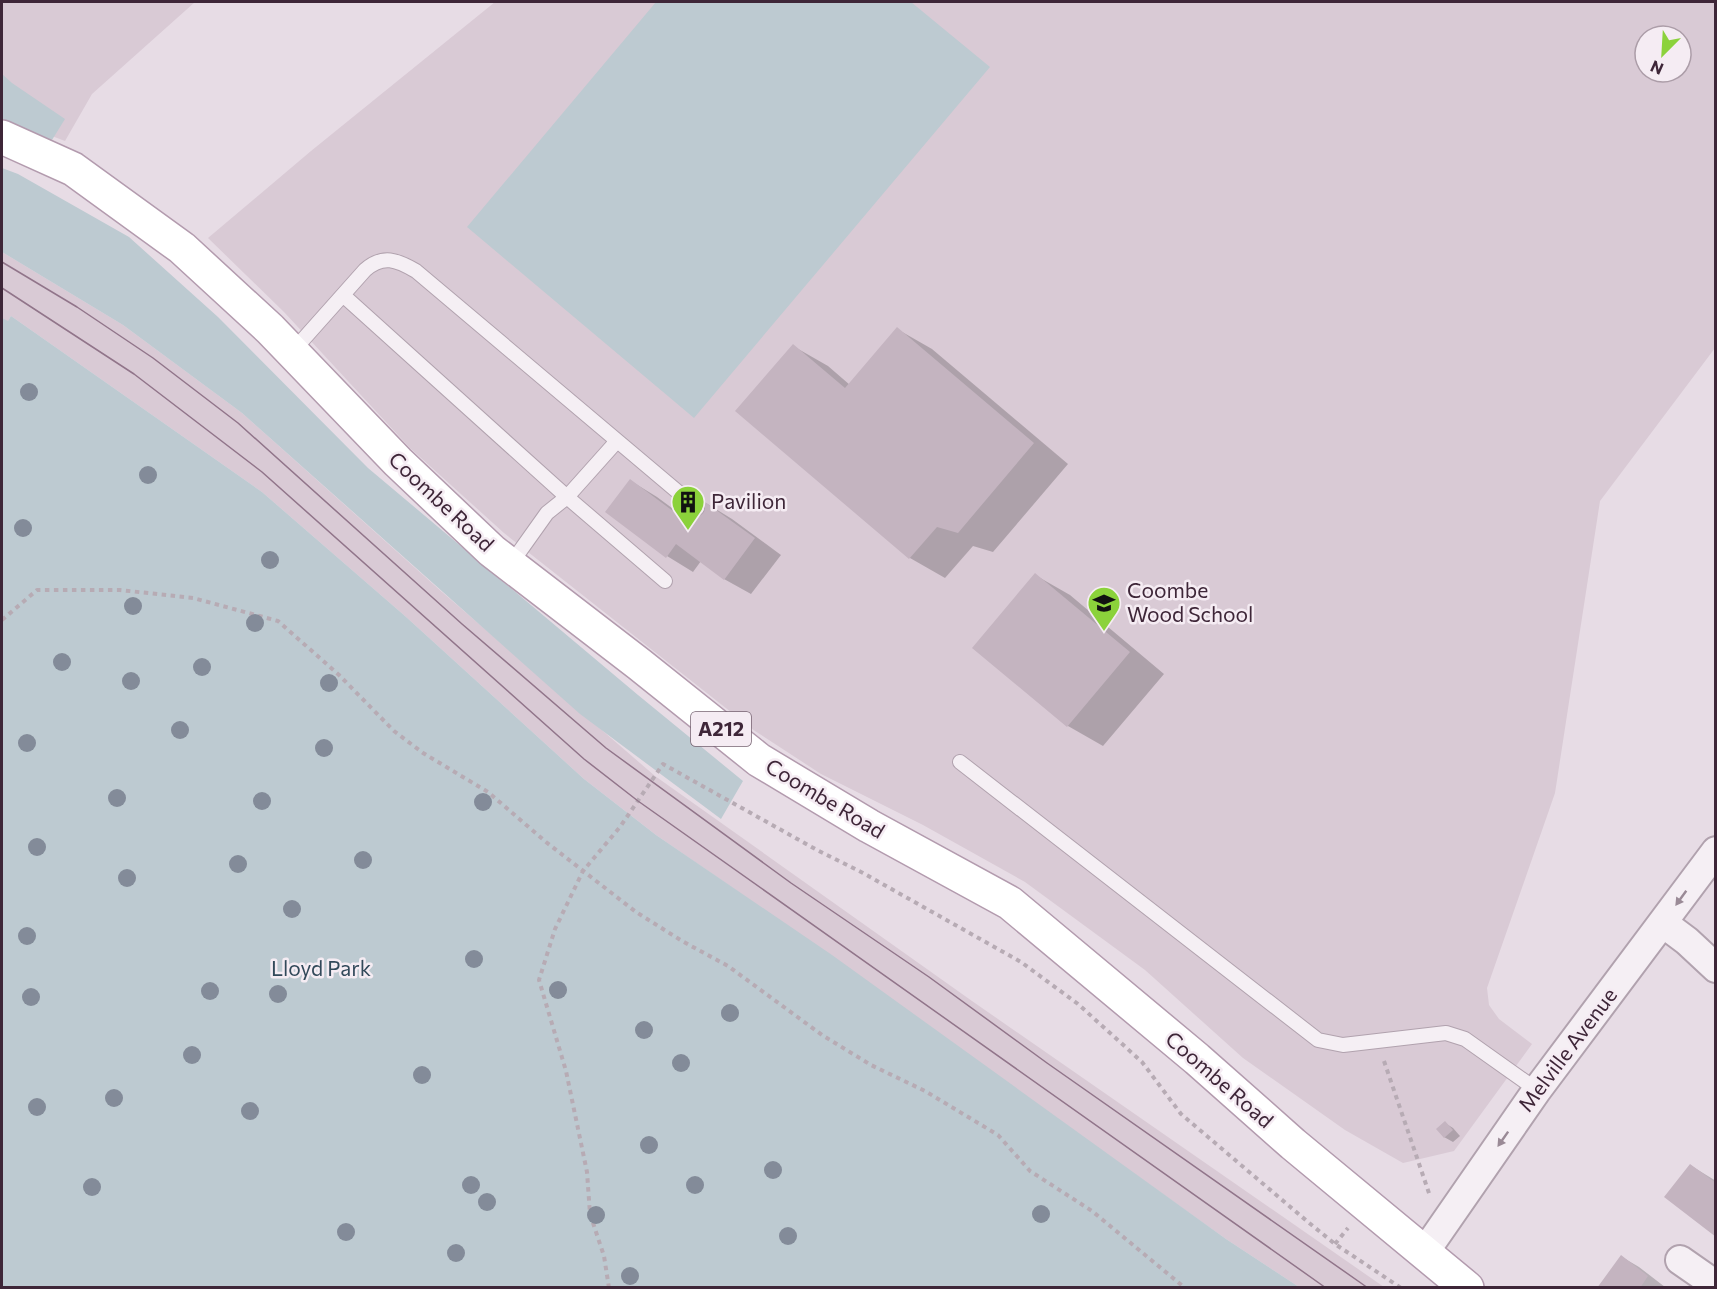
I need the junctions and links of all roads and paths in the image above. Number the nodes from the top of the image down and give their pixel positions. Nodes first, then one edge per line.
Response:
1 (2, 137) edge
2 (344, 296) junction
3 (292, 352) junction
4 (617, 441) junction
5 (567, 497) junction
6 (697, 508) dead end
7 (510, 565) junction
8 (665, 581) dead end
9 (2, 620) edge
10 (960, 762) dead end
11 (1716, 851) edge
12 (583, 871) junction
13 (1663, 922) junction
14 (1716, 968) edge
15 (1377, 1041) junction
16 (1537, 1090) junction
17 (1432, 1204) dead end
18 (1424, 1253) junction
19 (1680, 1260) dead end
20 (1716, 1286) edge
21 (609, 1287) edge
22 (1185, 1287) edge
23 (1401, 1287) edge
24 (1467, 1287) edge

1 - 3 main road, Coombe Road / A212
2 - 3 lane
2 - 4 lane
2 - 5 lane
3 - 7 main road, Coombe Road / A212
4 - 5 lane
4 - 6 lane
5 - 7 lane
5 - 8 lane
7 - 18 main road, Coombe Road / A212
9 - 12 path
10 - 15 lane
11 -> 13 street, Melville Avenue
12 - 21 path
12 - 22 path
12 - 23 path
13 - 14 street
13 - 16 street, Melville Avenue
15 - 16 lane
15 - 17 path
16 -> 18 street, Melville Avenue
18 - 24 main road, Coombe Road / A212
19 - 20 street

